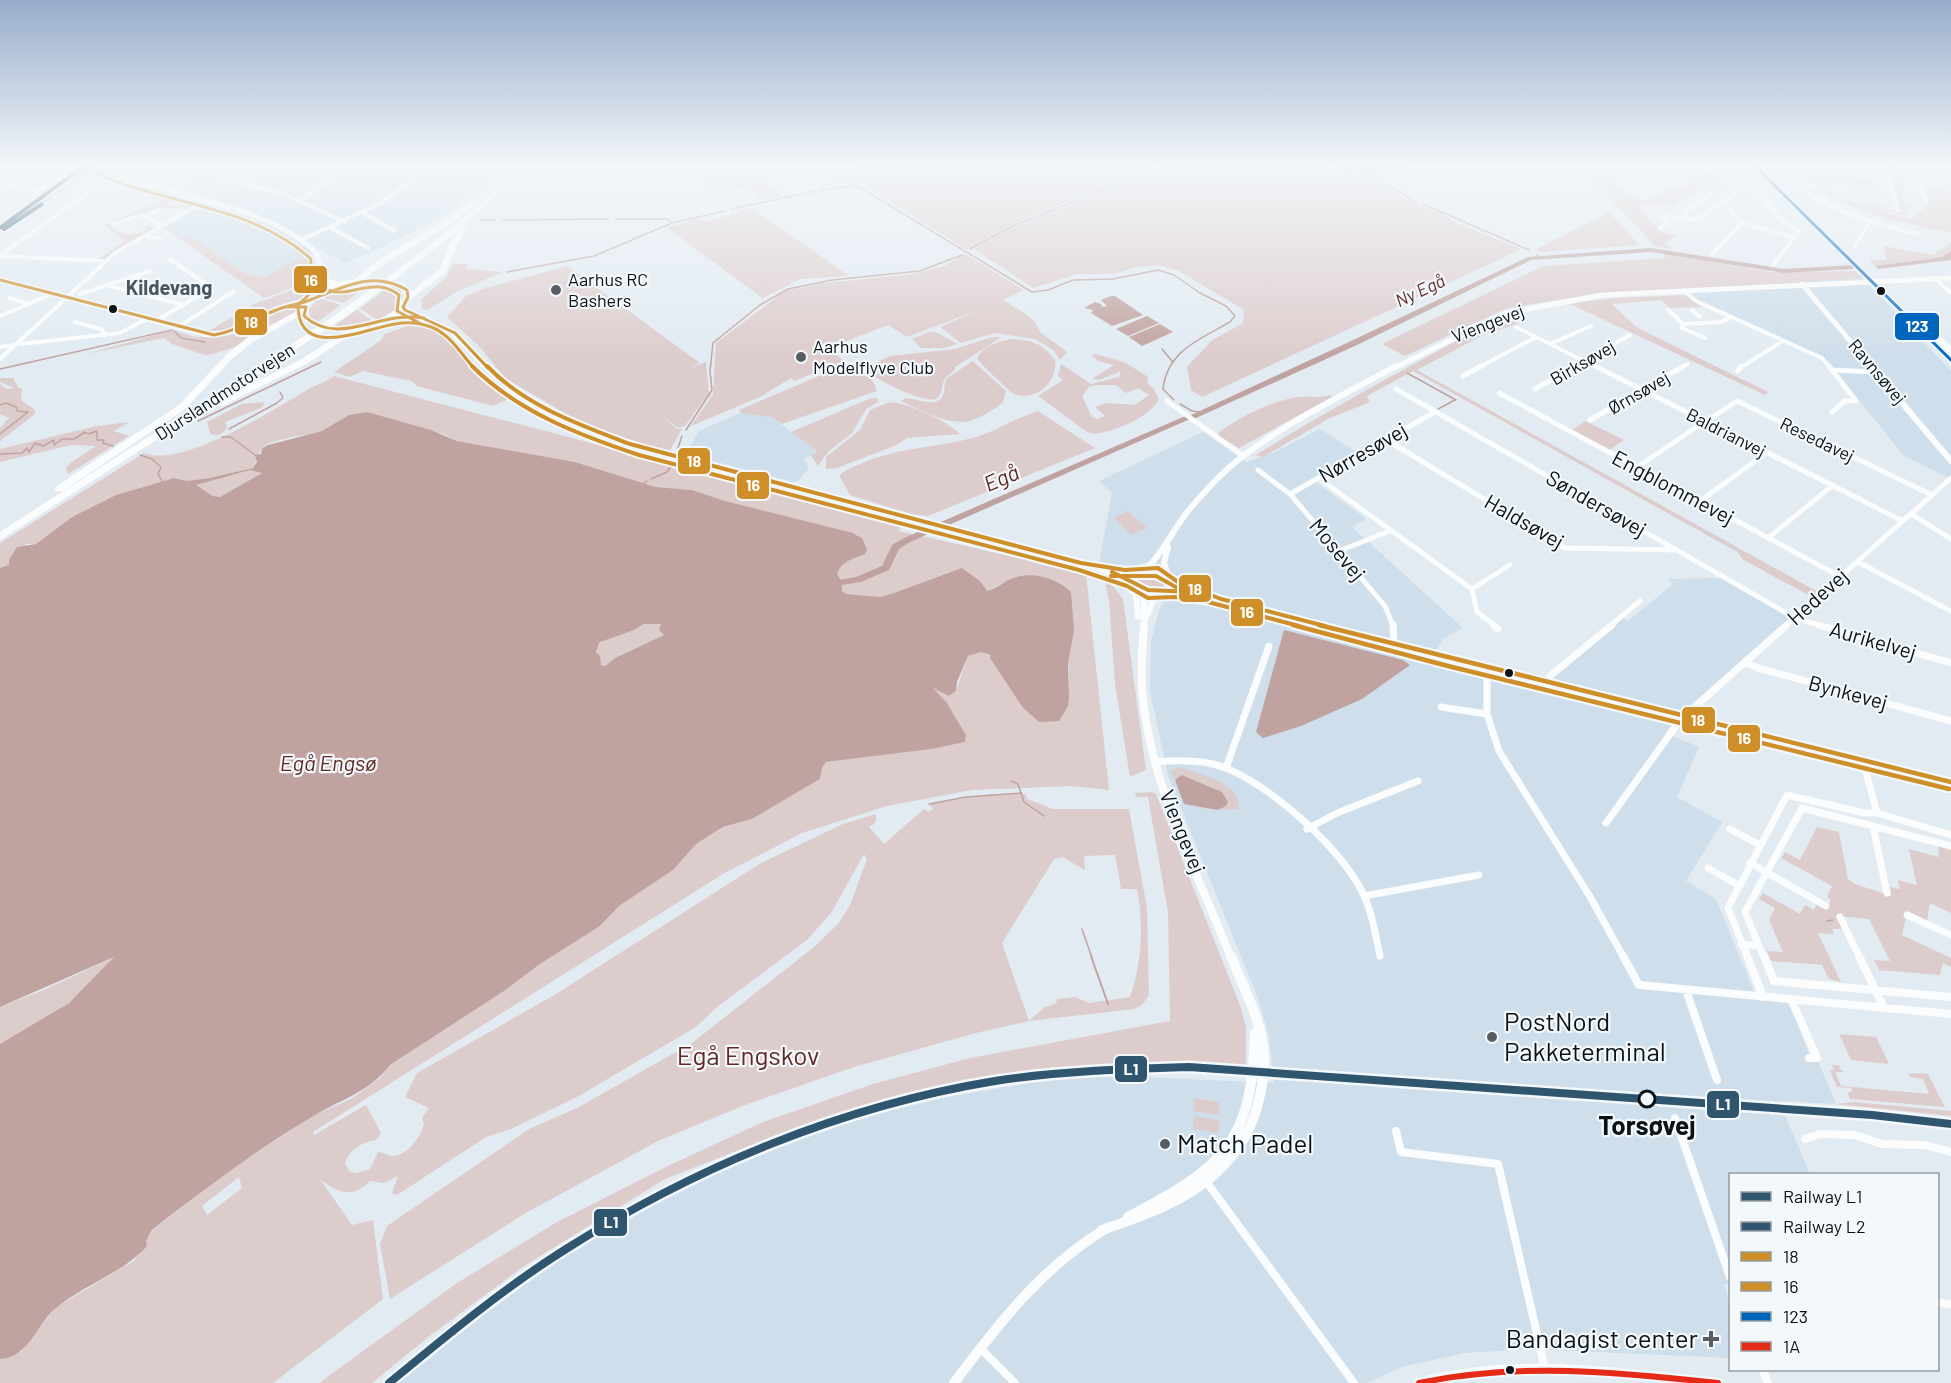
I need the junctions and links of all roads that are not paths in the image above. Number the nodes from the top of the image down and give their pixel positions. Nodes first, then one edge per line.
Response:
1 (34, 231) edge
2 (153, 231) edge
3 (284, 231) edge
4 (325, 231) edge
5 (336, 231) edge
6 (433, 231) edge
7 (447, 231) edge
8 (455, 231) edge
9 (463, 231) edge
10 (1734, 231) edge
11 (1770, 231) edge
12 (1798, 231) edge
13 (1825, 231) edge
14 (1828, 231) edge
15 (1866, 231) edge
16 (1902, 231) edge
17 (1919, 234) dead end
18 (144, 236) junction
19 (1794, 237) junction
20 (160, 239) dead end
21 (301, 240) junction
22 (1855, 246) dead end
23 (368, 248) dead end
24 (0, 255) edge
25 (1712, 255) dead end
26 (170, 259) dead end
27 (106, 261) junction
28 (320, 263) junction
29 (1773, 265) dead end
30 (1865, 267) junction
31 (150, 271) dead end
32 (1951, 278) edge
33 (1936, 279) junction
34 (0, 280) edge
35 (356, 281) junction
36 (1874, 281) junction
37 (1882, 281) junction
38 (1803, 284) junction
39 (107, 285) junction
40 (340, 285) junction
41 (1684, 290) junction
42 (325, 291) junction
43 (233, 292) dead end
44 (1951, 293) edge
45 (80, 294) dead end
46 (47, 296) dead end
47 (66, 297) junction
48 (408, 297) junction
49 (10, 298) dead end
50 (314, 298) junction
51 (28, 304) junction
52 (184, 305) junction
53 (285, 307) junction
54 (403, 307) junction
55 (305, 309) junction
56 (1668, 310) dead end
57 (1692, 310) dead end
58 (0, 316) edge
59 (1730, 317) junction
60 (388, 318) junction
61 (147, 319) junction
62 (428, 319) junction
63 (1702, 320) junction
64 (156, 321) junction
65 (75, 322) dead end
66 (1683, 324) junction
67 (1591, 326) dead end
68 (178, 327) junction
69 (1516, 327) dead end
70 (354, 329) junction
71 (106, 335) junction
72 (1630, 335) dead end
73 (1536, 337) junction
74 (1705, 338) dead end
75 (1784, 341) junction
76 (1550, 344) junction
77 (19, 345) junction
78 (0, 347) edge
79 (1951, 351) edge
80 (0, 359) edge
81 (1951, 360) edge
82 (1584, 362) junction
83 (1688, 364) dead end
84 (1742, 368) dead end
85 (1832, 370) junction
86 (1877, 372) junction
87 (1463, 376) dead end
88 (1396, 389) dead end
89 (1535, 389) dead end
90 (1643, 391) junction
91 (1499, 393) dead end
92 (1167, 401) dead end
93 (1435, 412) junction
94 (1832, 412) dead end
95 (1590, 420) dead end
96 (1704, 422) junction
97 (1385, 439) junction
98 (1766, 453) junction
99 (1243, 456) junction
100 (1951, 461) edge
101 (1636, 468) junction
102 (1258, 470) dead end
103 (1951, 478) edge
104 (1324, 482) dead end
105 (1832, 486) junction
106 (1290, 494) junction
107 (1932, 495) junction
108 (1699, 502) junction
109 (50, 504) junction
110 (1911, 514) junction
111 (1903, 521) junction
112 (0, 528) edge
113 (1389, 531) junction
114 (0, 537) edge
115 (1768, 538) junction
116 (1170, 539) junction
117 (1951, 539) edge
118 (1678, 550) junction
119 (1339, 551) junction
120 (1857, 562) junction
121 (1085, 564) junction
122 (1510, 565) dead end
123 (1145, 568) junction
124 (1169, 574) junction
125 (1841, 577) junction
126 (1138, 585) junction
127 (1472, 589) junction
128 (1163, 590) junction
129 (1210, 596) junction
130 (1640, 601) dead end
131 (1951, 611) edge
132 (1795, 618) junction
133 (1498, 629) dead end
134 (1142, 634) junction
135 (1395, 644) junction
136 (1269, 646) dead end
137 (1141, 661) junction
138 (1745, 662) junction
139 (1951, 663) edge
140 (1487, 667) junction
141 (1549, 682) junction
142 (1441, 707) dead end
143 (1487, 714) junction
144 (1685, 716) junction
145 (1951, 721) edge
146 (1863, 761) junction
147 (1155, 762) junction
148 (1226, 768) junction
149 (1418, 781) dead end
150 (1951, 782) edge
151 (1830, 804) junction
152 (1877, 813) junction
153 (1832, 816) junction
154 (1606, 823) dead end
155 (1874, 826) junction
156 (1307, 829) junction
157 (1730, 829) dead end
158 (1928, 829) junction
159 (1951, 835) edge
160 (1931, 841) junction
161 (1760, 845) junction
162 (1951, 846) edge
163 (1750, 863) junction
164 (1708, 868) dead end
165 (1766, 872) junction
166 (1479, 875) dead end
167 (1738, 885) junction
168 (1887, 893) dead end
169 (1365, 896) junction
170 (1826, 906) dead end
171 (1907, 915) dead end
172 (1840, 917) dead end
173 (1951, 935) edge
174 (1741, 944) junction
175 (1759, 946) junction
176 (1380, 956) dead end
177 (1686, 990) junction
178 (1876, 991) junction
179 (1763, 996) junction
180 (1951, 998) edge
181 (1791, 999) junction
182 (1884, 1008) junction
183 (1951, 1014) edge
184 (1809, 1058) dead end
185 (1716, 1080) dead end
186 (1675, 1118) dead end
187 (1396, 1131) dead end
188 (1805, 1139) dead end
189 (1951, 1152) edge
190 (1204, 1179) junction
191 (1729, 1271) edge
192 (980, 1348) junction
193 (1545, 1369) junction
194 (1695, 1382) edge
195 (954, 1383) edge
196 (1015, 1383) edge
197 (1354, 1383) edge
198 (1419, 1383) edge
199 (1718, 1383) edge

1 - 24 street
2 - 18 street
3 - 21 street
4 - 21 street
5 - 23 street
6 - 35 highway
7 - 112 highway, Djurslandmotorvejen
8 - 109 highway, Djurslandmotorvejen
9 - 48 highway
10 - 25 street
11 - 19 street
12 - 19 street
13 - 30 main road
14 - 30 main road
15 - 22 street
16 - 17 street
18 - 20 street
18 - 27 street
19 - 29 street
21 - 28 street
24 - 27 street
26 - 52 street
27 - 47 street
28 - 40 street
28 - 42 street
30 - 36 main road
30 - 37 main road
31 - 39 street
32 - 33 street, Viengevej
33 - 37 street, Viengevej
33 - 44 street
34 - 47 street
35 - 40 street
35 - 48 street
36 - 37 street, Viengevej
36 - 38 street, Viengevej
36 - 81 main road
37 - 79 main road
38 - 41 street, Viengevej
38 - 86 street, Ravnsøvej
39 - 45 street
39 - 52 street
40 - 42 street
41 - 59 street
41 - 99 street, Viengevej
42 - 50 street
43 - 68 street
46 - 51 street
47 - 61 street
47 - 77 street
48 - 54 street
49 - 51 street
50 - 53 street
50 - 55 street
51 - 58 street
52 - 64 street
53 - 55 street
53 - 68 street
54 - 60 street
54 - 62 street
55 - 70 street
55 - 112 highway
56 - 66 street
57 - 63 street
59 - 63 street
59 - 75 street
60 - 62 street
60 - 70 street
61 - 64 street
61 - 71 street
62 - 121 street
63 - 66 street
64 - 68 street
65 - 71 street
66 - 74 street
67 - 76 street
69 - 73 street, Baldrianvej
70 - 109 highway
71 - 77 street
72 - 82 street, Birksøvej
73 - 76 street, Baldrianvej
73 - 87 street
75 - 84 street
75 - 85 street
76 - 82 street, Baldrianvej
77 - 78 street
77 - 80 street
82 - 89 street, Birksøvej
82 - 90 street, Baldrianvej
83 - 90 street, Ørnsøvej
85 - 86 street
85 - 94 street
86 - 100 street, Ravnsøvej
88 - 93 street, Søndersøvej
90 - 95 street, Ørnsøvej
90 - 96 street, Baldrianvej
91 - 101 street, Engblommevej
92 - 99 street
93 - 97 street, Nørresøvej
93 - 118 street, Søndersøvej
96 - 98 street, Baldrianvej
96 - 101 street
96 - 107 street, Resedavej
97 - 106 street, Nørresøvej
97 - 118 street, Haldsøvej
98 - 105 street, Baldrianvej
98 - 108 street
99 - 116 street, Viengevej
101 - 108 street, Engblommevej
102 - 106 street, Mosevej
103 - 107 street, Hedevej
104 - 113 street
105 - 111 street, Baldrianvej
105 - 115 street
106 - 119 street, Mosevej
107 - 110 street, Hedevej
108 - 115 street, Engblommevej
109 - 114 highway, Djurslandmotorvejen
110 - 111 street, Hedevej
110 - 117 street
111 - 120 street, Hedevej
113 - 119 street
113 - 127 street
115 - 125 street, Engblommevej
116 - 123 street, Viengevej
116 - 124 street, Viengevej
118 - 132 street, Søndersøvej
119 - 135 street, Mosevej
120 - 125 street, Hedevej
120 - 131 street
121 - 123 street
121 - 126 street
121 - 137 street
122 - 127 street
123 - 124 street
123 - 126 street
124 - 128 street, Viengevej
124 - 129 street
125 - 132 street, Hedevej
126 - 128 street
126 - 134 street, Viengevej
127 - 133 street
128 - 129 street
128 - 134 street, Viengevej
129 - 135 street
130 - 141 street
132 - 138 street, Hedevej
132 - 139 street, Aurikelvej
134 - 137 street, Viengevej
135 - 140 street
136 - 148 street
137 - 147 street, Viengevej
138 - 144 street, Hedevej
138 - 145 street, Bynkevej
140 - 141 street
140 - 143 street
141 - 144 street
142 - 143 street
143 - 177 street
144 - 146 street
144 - 154 street, Hedevej
146 - 150 street
146 - 152 street
147 - 148 street
147 - 190 street, Viengevej
148 - 156 street
149 - 156 street
151 - 152 street
151 - 153 street
151 - 161 street
152 - 158 street
153 - 155 street
153 - 165 street
155 - 160 street
155 - 168 street
156 - 169 street
157 - 161 street
158 - 159 street
158 - 160 street
160 - 162 street
161 - 163 street
163 - 165 street
163 - 167 street
164 - 167 street
165 - 170 street
165 - 175 street
166 - 169 street
167 - 174 street
169 - 176 street
171 - 173 street
172 - 178 street
174 - 175 street
174 - 179 street
175 - 178 street
177 - 179 street
177 - 185 street
178 - 180 street
178 - 182 street
179 - 181 street
181 - 182 street
181 - 184 street
182 - 183 street
186 - 191 street
187 - 193 street
188 - 189 street
190 - 192 street, Viengevej
190 - 197 street
192 - 195 street, Viengevej
192 - 196 street
193 - 194 street
193 - 198 street
194 - 199 street

